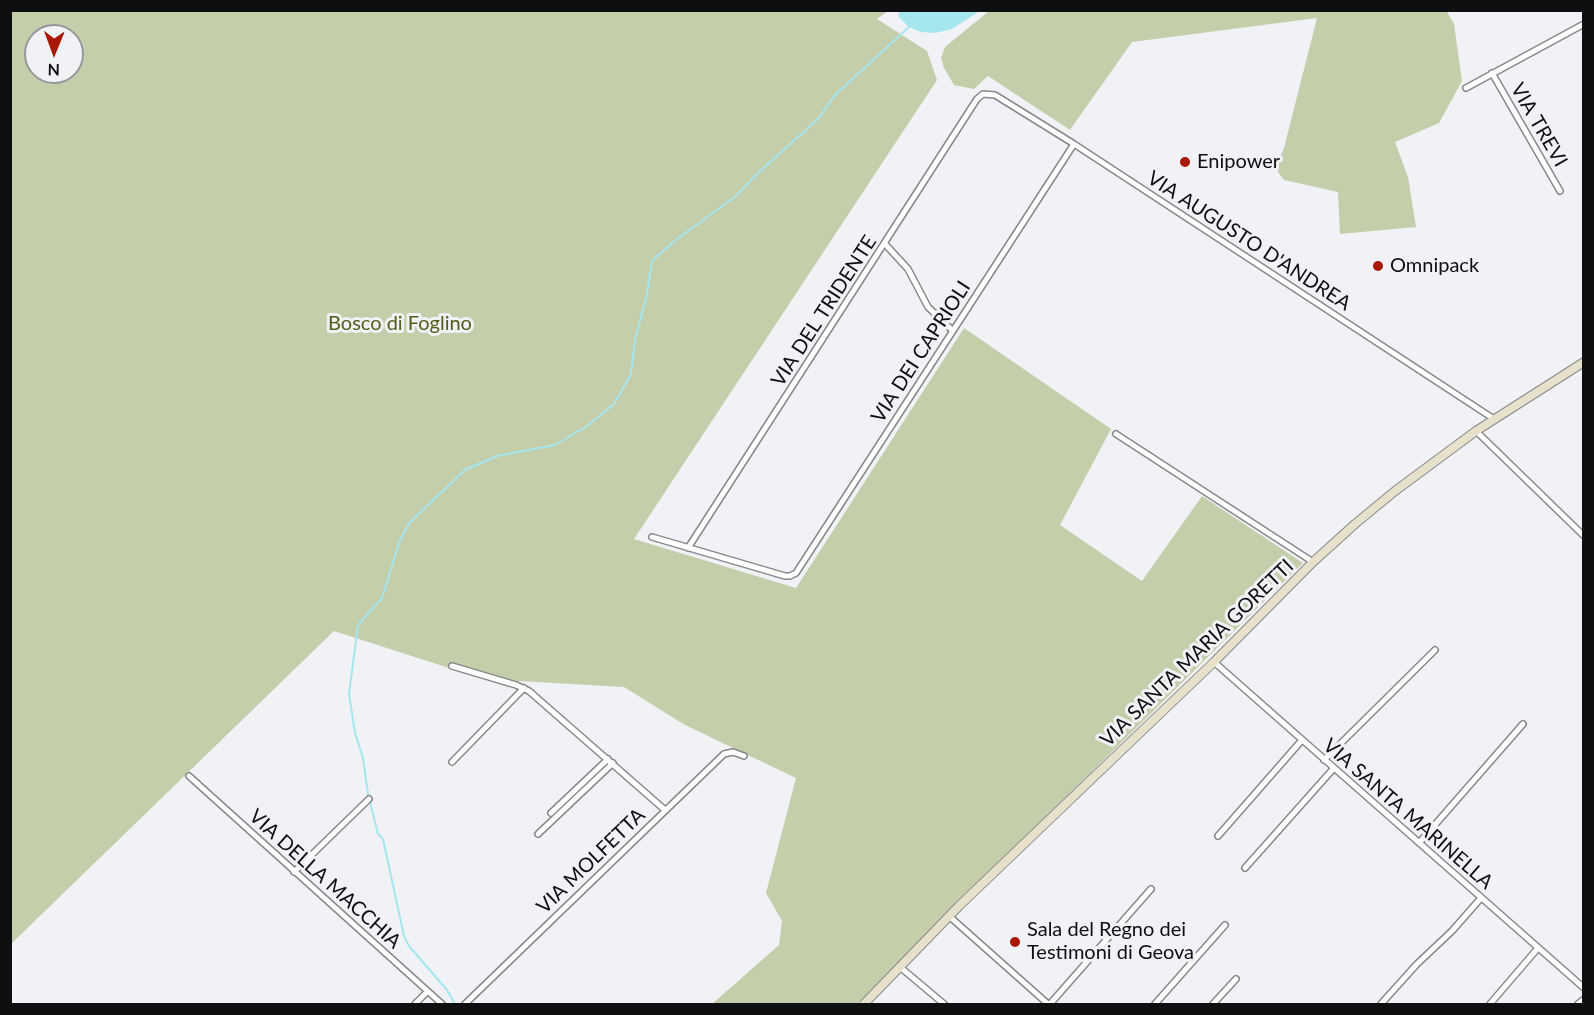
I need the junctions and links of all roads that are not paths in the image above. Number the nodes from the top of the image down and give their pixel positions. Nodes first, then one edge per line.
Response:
1 (1584, 24) edge
2 (1492, 73) junction
3 (1466, 88) dead end
4 (986, 93) joint
5 (1074, 144) junction
6 (1560, 191) dead end
7 (885, 244) junction
8 (953, 331) junction
9 (1584, 362) edge
10 (1494, 419) junction
11 (1476, 431) junction
12 (1116, 434) dead end
13 (1583, 534) edge
14 (651, 537) dead end
15 (688, 548) junction
16 (1313, 562) junction
17 (1435, 650) dead end
18 (1214, 662) junction
19 (452, 666) dead end
20 (524, 688) junction
21 (1523, 724) dead end
22 (1302, 740) junction
23 (744, 756) dead end
24 (1324, 760) junction
25 (610, 761) junction
26 (452, 762) dead end
27 (1334, 768) junction
28 (189, 776) dead end
29 (369, 800) dead end
30 (665, 810) junction
31 (551, 813) dead end
32 (538, 834) dead end
33 (1218, 836) dead end
34 (1419, 843) junction
35 (1245, 868) dead end
36 (294, 872) junction
37 (1151, 889) dead end
38 (1482, 898) junction
39 (949, 916) junction
40 (1226, 925) dead end
41 (1538, 948) junction
42 (900, 966) junction
43 (1236, 979) dead end
44 (1584, 988) edge
45 (427, 992) junction
46 (1584, 999) edge
47 (414, 1005) edge
48 (442, 1005) edge
49 (465, 1005) edge
50 (864, 1005) edge
51 (944, 1005) edge
52 (1049, 1005) edge
53 (1155, 1005) edge
54 (1213, 1005) edge
55 (1381, 1005) edge
56 (1490, 1005) edge
57 (1578, 1005) edge

1 - 2 street, VIA TREVI
2 - 3 street, VIA TREVI
2 - 6 street, VIA TREVI
4 - 5 street, VIA AUGUSTO D'ANDREA
4 - 7 street, VIA DEL TRIDENTE
5 - 8 street, VIA DEI CAPRIOLI
5 - 10 street, VIA AUGUSTO D'ANDREA
7 - 8 street
7 - 15 street, VIA DEL TRIDENTE
8 - 15 street, VIA DEI CAPRIOLI
9 - 10 main road, VIA SANTA MARIA GORETTI
10 - 11 main road, VIA SANTA MARIA GORETTI
11 - 13 street
11 - 16 main road, VIA SANTA MARIA GORETTI
12 - 16 street
14 - 15 street
16 - 18 main road, VIA SANTA MARIA GORETTI
17 - 24 street
18 - 22 street, VIA SANTA MARINELLA
18 - 39 main road, VIA SANTA MARIA GORETTI
19 - 20 street
20 - 25 street
20 - 26 street
21 - 34 street
22 - 24 street, VIA SANTA MARINELLA
22 - 33 street
23 - 30 street, VIA MOLFETTA
24 - 27 street, VIA SANTA MARINELLA
25 - 30 street
25 - 31 street
25 - 32 street
27 - 34 street, VIA SANTA MARINELLA
27 - 35 street
28 - 36 street, VIA DELLA MACCHIA
29 - 36 street
30 - 49 street, VIA MOLFETTA
34 - 38 street, VIA SANTA MARINELLA
36 - 45 street, VIA DELLA MACCHIA
37 - 52 street
38 - 41 street, VIA SANTA MARINELLA
38 - 55 street
39 - 42 main road, VIA SANTA MARIA GORETTI
39 - 52 street
40 - 53 street
41 - 44 street, VIA SANTA MARINELLA
41 - 56 street
42 - 50 main road, VIA SANTA MARIA GORETTI
42 - 51 street
43 - 54 street
45 - 47 street
45 - 48 street, VIA DELLA MACCHIA
46 - 57 street

